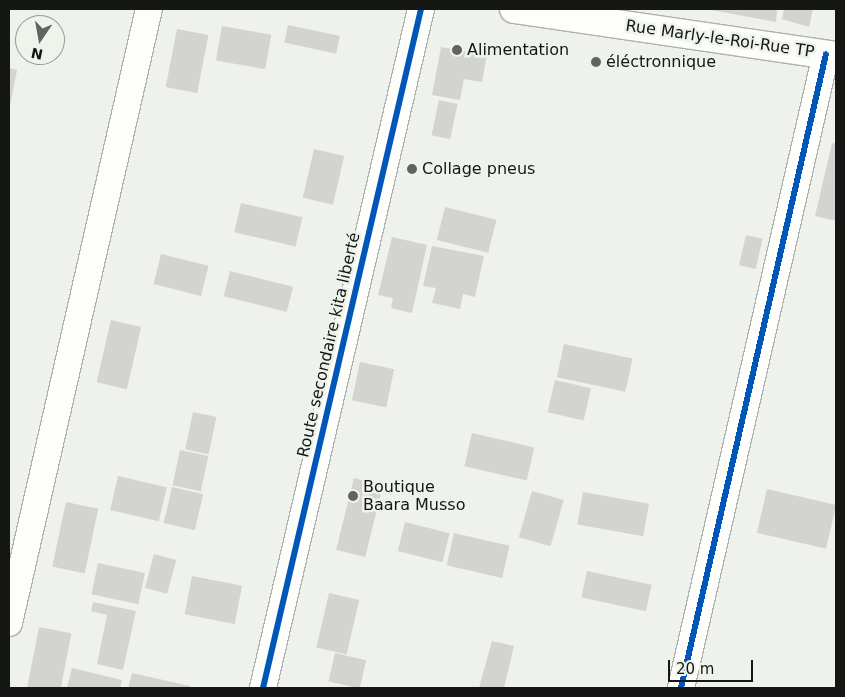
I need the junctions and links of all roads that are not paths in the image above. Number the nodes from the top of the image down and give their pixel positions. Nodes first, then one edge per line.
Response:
1 (149, 9) edge
2 (421, 9) edge
3 (514, 9) edge
4 (831, 55) edge
5 (9, 623) edge
6 (263, 688) edge
7 (682, 688) edge

1 - 5 street
2 - 6 street, Route secondaire kita liberté
3 - 4 street, Rue Marly-le-Roi-Rue TP
4 - 7 street

